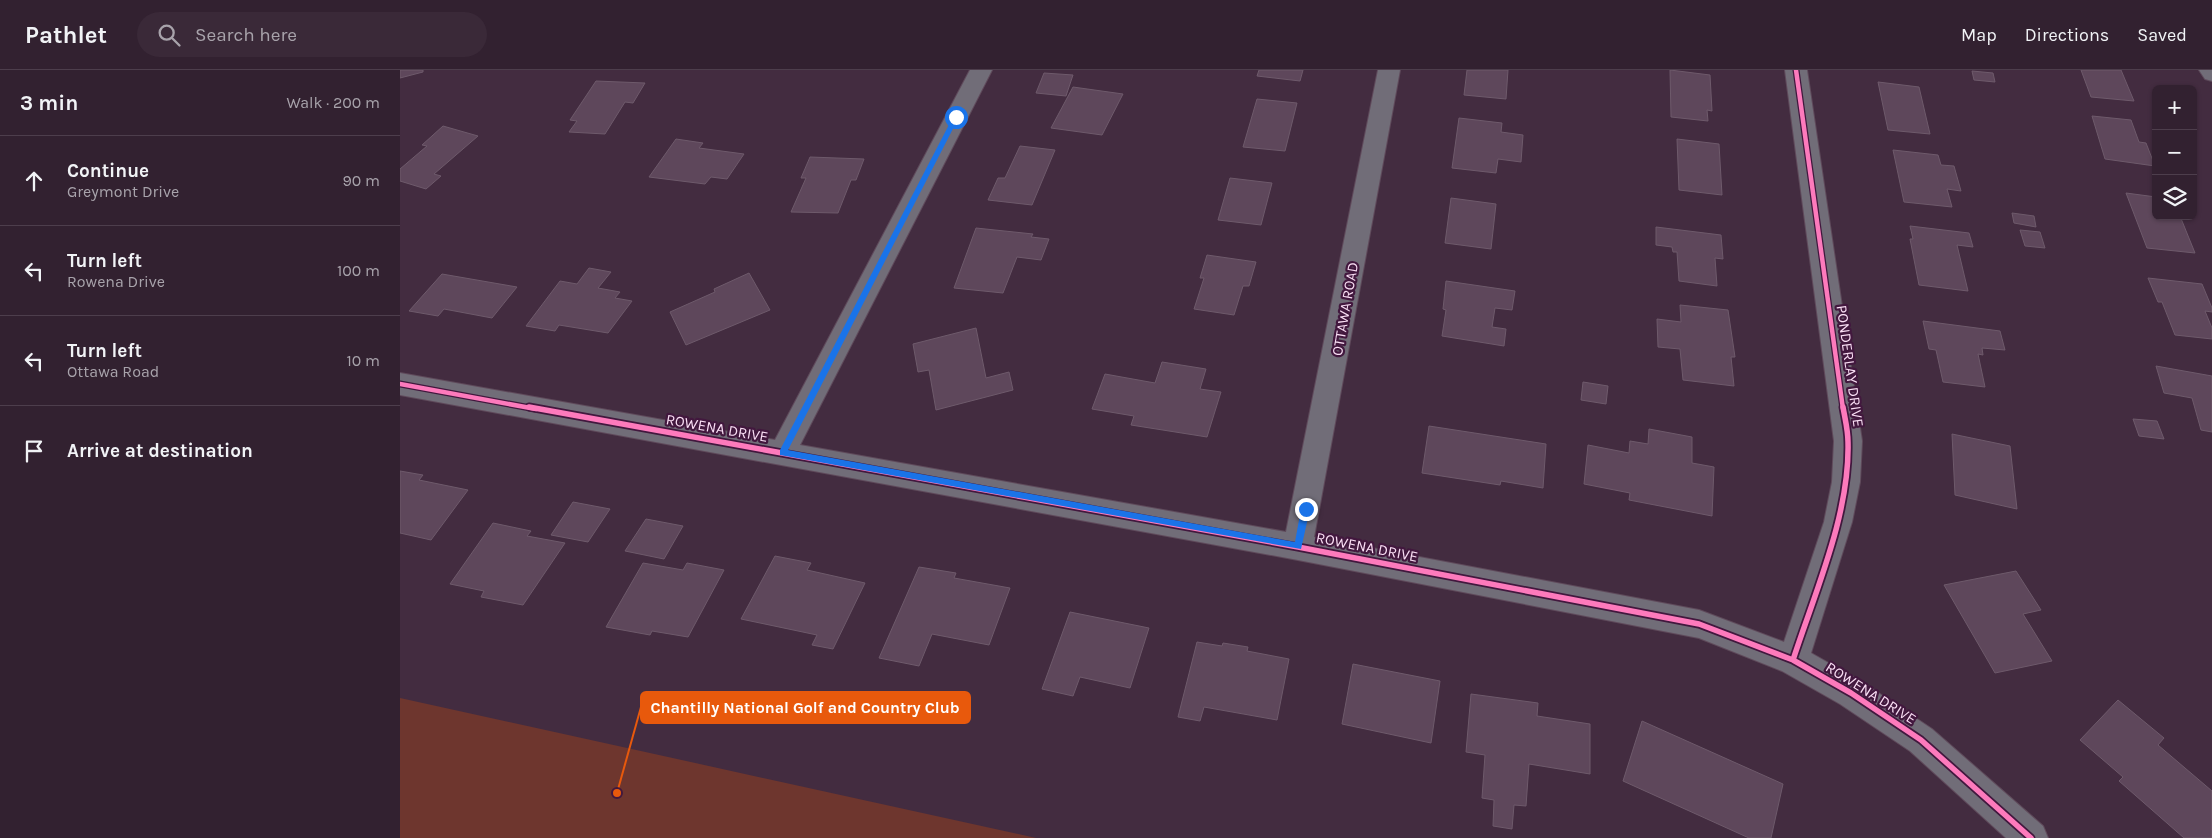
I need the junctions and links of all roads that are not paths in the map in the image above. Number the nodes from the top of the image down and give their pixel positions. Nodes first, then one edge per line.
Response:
1 (981, 70) edge
2 (1389, 70) edge
3 (1796, 70) edge
4 (2210, 70) edge
5 (2212, 74) edge
6 (400, 384) edge
7 (783, 452) junction
8 (1298, 547) junction
9 (1793, 660) junction
10 (2031, 838) edge

1 - 7 street
2 - 8 street, OTTAWA ROAD
3 - 9 street, PONDERLAY DRIVE
4 - 5 street
6 - 7 street, ROWENA DRIVE
7 - 8 street, ROWENA DRIVE
8 - 9 street, ROWENA DRIVE
9 - 10 street, ROWENA DRIVE

